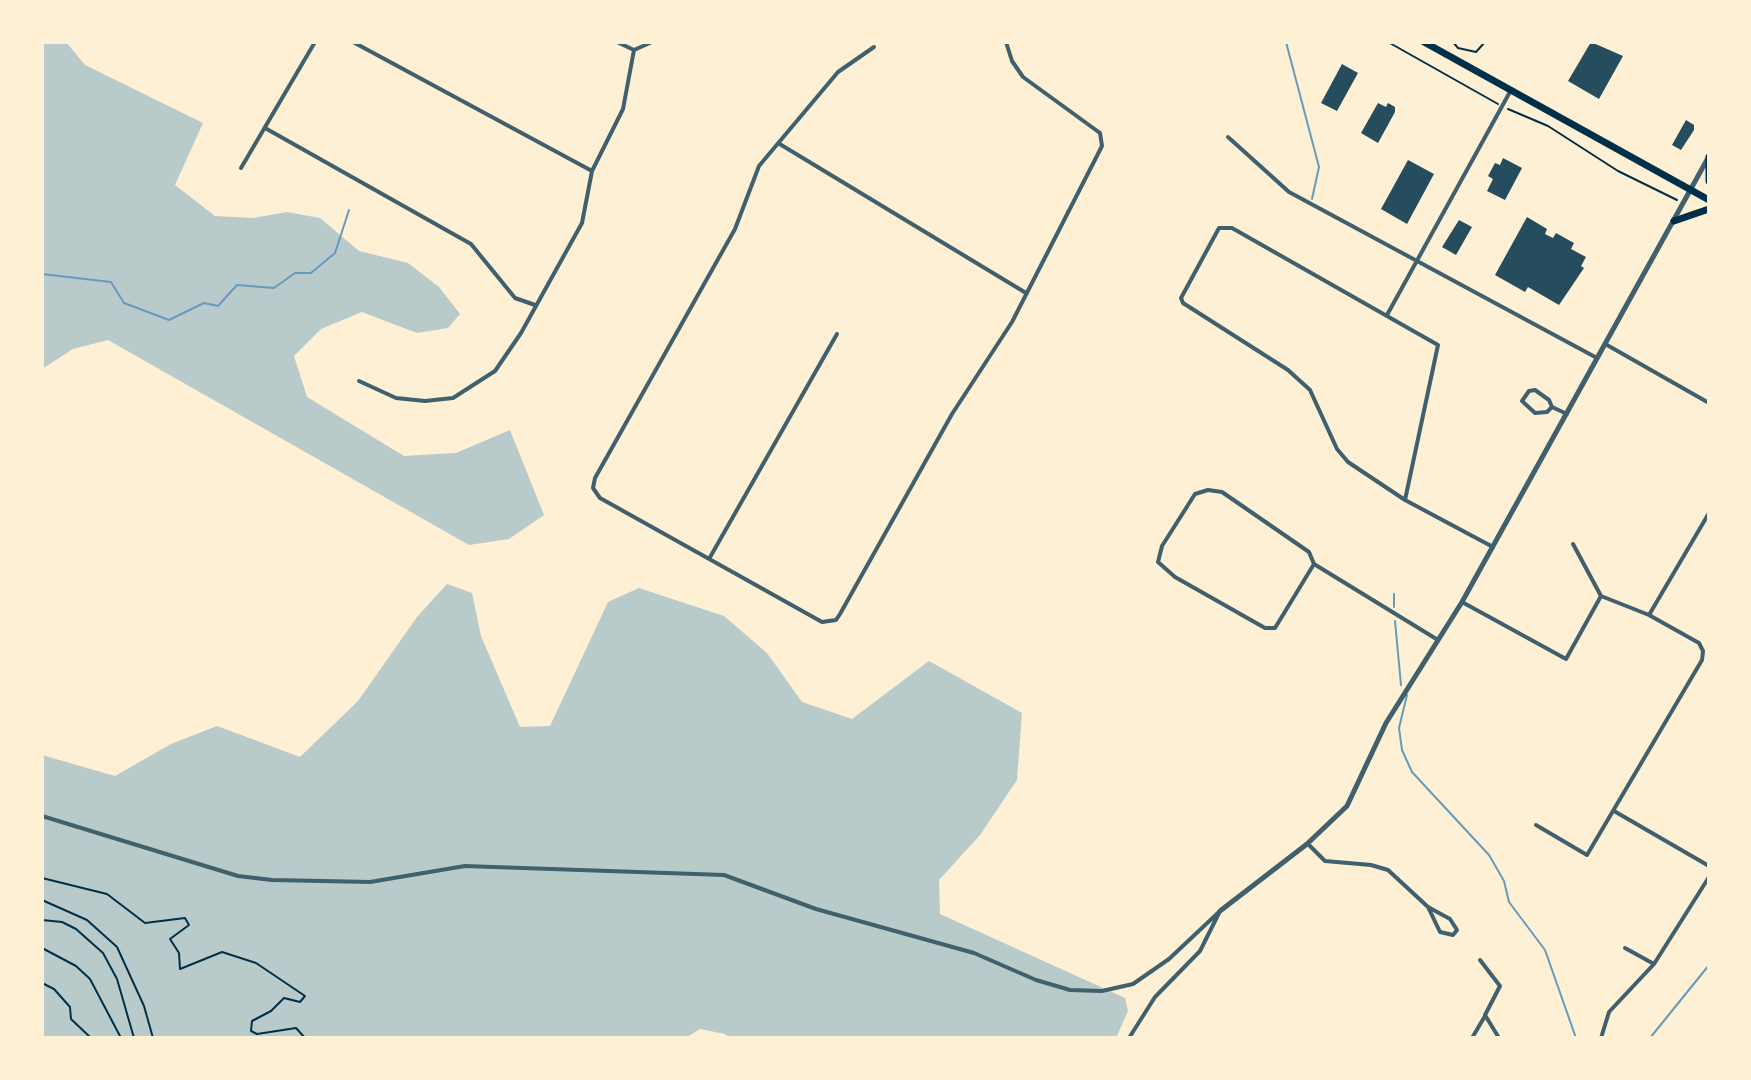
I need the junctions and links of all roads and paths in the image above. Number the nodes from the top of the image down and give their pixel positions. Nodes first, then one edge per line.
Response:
1 (315, 42) edge
2 (353, 42) edge
3 (617, 42) edge
4 (652, 42) edge
5 (1006, 42) edge
6 (1388, 42) edge
7 (1424, 42) edge
8 (1453, 42) edge
9 (1485, 42) edge
10 (1439, 46) edge
11 (874, 47) dead end
12 (634, 50) junction
13 (1511, 90) junction
14 (1502, 106) junction
15 (265, 128) junction
16 (1228, 137) dead end
17 (777, 143) junction
18 (1709, 157) edge
19 (241, 168) dead end
20 (592, 171) junction
21 (1709, 181) edge
22 (1690, 190) junction
23 (1675, 199) dead end
24 (1709, 200) edge
25 (1709, 209) edge
26 (1674, 221) junction
27 (1415, 263) junction
28 (1026, 293) junction
29 (535, 305) junction
30 (1387, 315) junction
31 (837, 334) dead end
32 (1607, 345) junction
33 (1599, 360) junction
34 (359, 381) dead end
35 (1709, 403) edge
36 (1552, 407) junction
37 (1567, 414) junction
38 (1405, 500) junction
39 (1709, 513) edge
40 (1573, 544) dead end
41 (1493, 547) junction
42 (709, 559) junction
43 (1314, 564) junction
44 (1601, 596) junction
45 (1462, 602) junction
46 (1649, 615) junction
47 (1440, 641) junction
48 (1614, 811) junction
49 (42, 816) edge
50 (1536, 825) dead end
51 (1307, 844) junction
52 (1709, 866) edge
53 (1709, 877) edge
54 (42, 878) edge
55 (42, 900) edge
56 (1428, 907) junction
57 (1220, 911) junction
58 (42, 920) edge
59 (42, 948) edge
60 (1625, 948) dead end
61 (1480, 960) dead end
62 (1654, 964) junction
63 (42, 983) edge
64 (1485, 1015) junction
65 (91, 1038) edge
66 (121, 1038) edge
67 (134, 1038) edge
68 (153, 1038) edge
69 (305, 1038) edge
70 (1129, 1038) edge
71 (1472, 1038) edge
72 (1499, 1038) edge
73 (1601, 1038) edge

1 - 15 street
2 - 20 street
3 - 12 street
4 - 12 street
5 - 28 street
6 - 14 path
7 - 10 main road
8 - 9 path
10 - 13 main road
11 - 17 street
12 - 20 street
13 - 14 street
13 - 22 main road
14 - 23 path
14 - 27 street
15 - 19 street
15 - 29 street
16 - 27 street
17 - 28 street
17 - 42 street
18 - 21 main road
18 - 22 street
20 - 29 street
22 - 24 main road
22 - 26 street
25 - 26 main road
26 - 32 street
27 - 30 street
27 - 33 street
28 - 42 street
29 - 34 street
30 - 38 street
30 - 38 street
31 - 42 street
32 - 33 street
32 - 35 street
33 - 37 street
36 - 36 street
36 - 37 street
37 - 41 street
38 - 41 street
39 - 46 street
40 - 44 street
41 - 45 street
43 - 43 street
43 - 47 street
44 - 45 street
44 - 46 street
45 - 47 street
46 - 48 street
47 - 51 street
48 - 50 street
48 - 52 street
49 - 57 street
51 - 56 street
51 - 57 street
53 - 62 street
54 - 69 path
55 - 68 path
56 - 56 street
57 - 70 street
58 - 67 path
59 - 66 path
60 - 62 street
61 - 64 street
62 - 73 street
63 - 65 path
64 - 71 street
64 - 72 street

